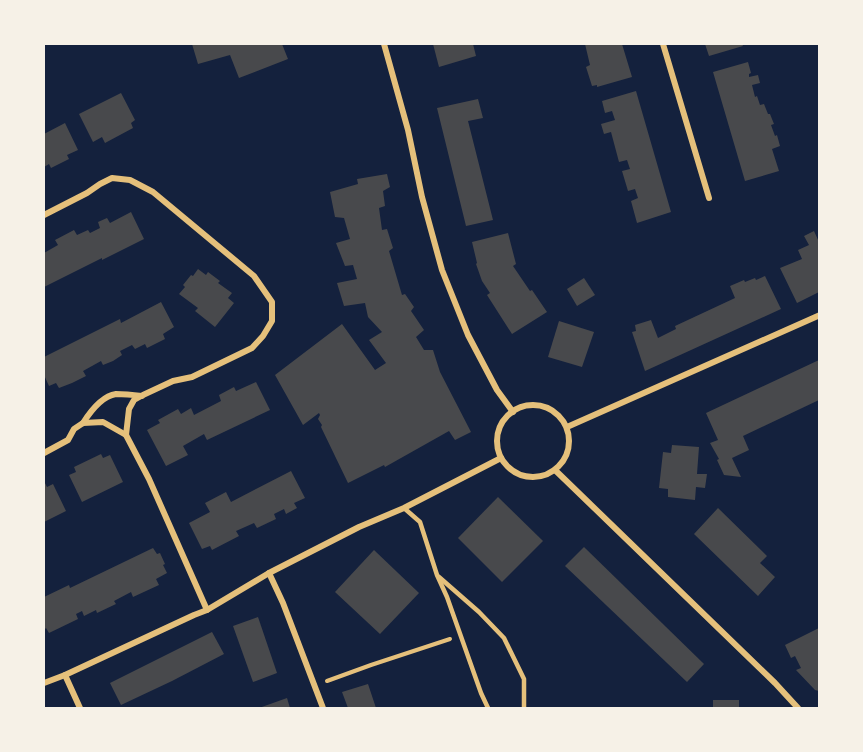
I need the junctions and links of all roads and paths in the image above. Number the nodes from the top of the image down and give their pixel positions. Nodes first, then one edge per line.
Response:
1 (384, 44) edge
2 (663, 44) edge
3 (709, 198) dead end
4 (44, 215) edge
5 (819, 315) edge
6 (142, 396) junction
7 (513, 412) junction
8 (83, 423) junction
9 (567, 428) junction
10 (126, 435) junction
11 (44, 453) edge
12 (501, 458) junction
13 (555, 470) junction
14 (404, 508) junction
15 (269, 573) junction
16 (437, 575) junction
17 (207, 610) junction
18 (461, 635) junction
19 (65, 675) junction
20 (44, 683) edge
21 (315, 686) junction
22 (80, 708) edge
23 (322, 708) edge
24 (488, 708) edge
25 (525, 708) edge
26 (798, 708) edge

1 - 7 street
2 - 3 street
4 - 6 street
5 - 9 street
6 - 8 street
6 - 10 street
7 - 9 street
7 - 12 street
8 - 10 street
8 - 11 street
9 - 13 street
10 - 17 street
12 - 13 street
12 - 14 street
13 - 26 street
14 - 15 street
14 - 16 lane
15 - 17 street
15 - 21 street
16 - 18 lane
16 - 25 lane
17 - 19 street
18 - 21 path
18 - 24 lane
19 - 20 street
19 - 22 street
21 - 23 street

